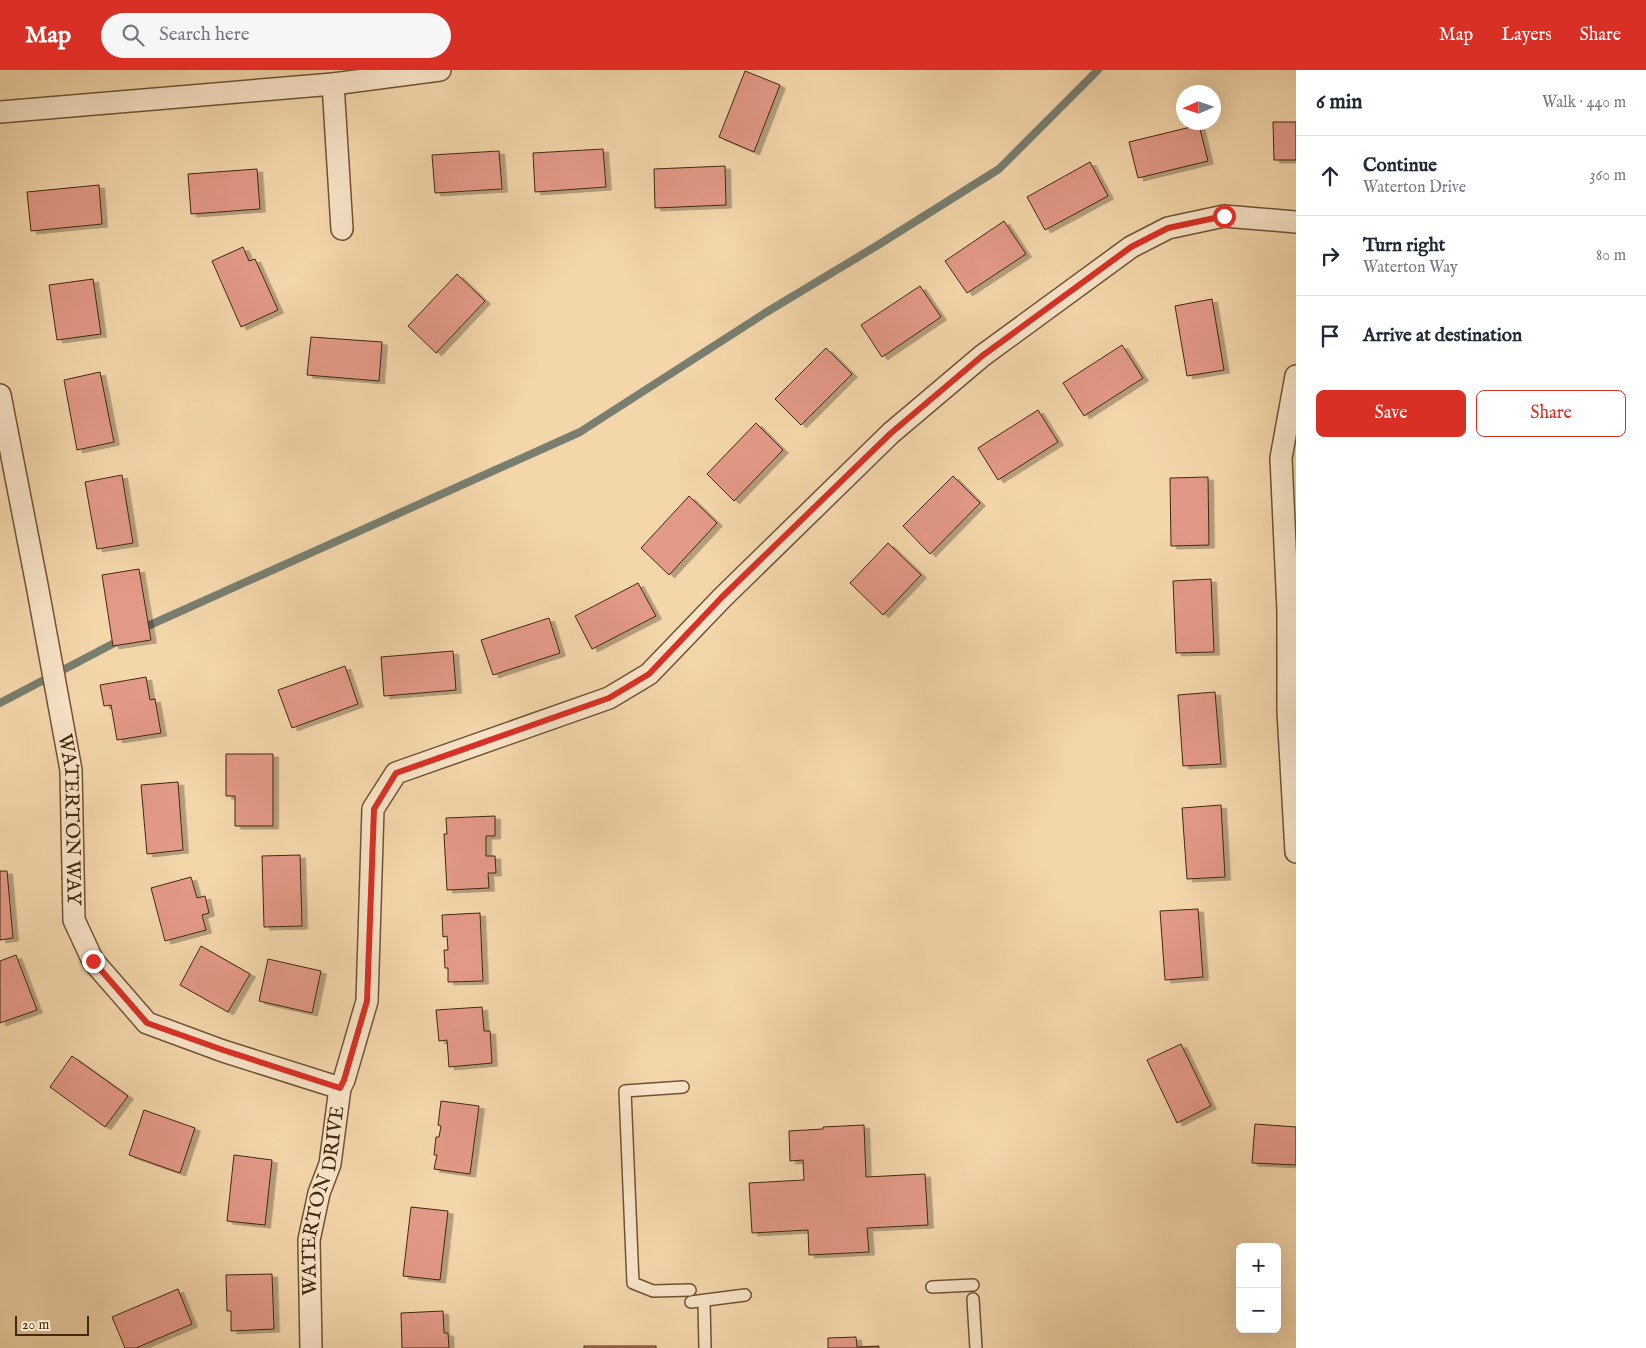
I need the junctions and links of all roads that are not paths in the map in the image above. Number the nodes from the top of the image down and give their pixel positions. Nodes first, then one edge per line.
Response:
1 (440, 70) edge
2 (333, 84) junction
3 (0, 112) edge
4 (1296, 222) edge
5 (342, 229) dead end
6 (1296, 376) edge
7 (0, 395) edge
8 (1292, 610) edge
9 (1296, 852) edge
10 (684, 1087) dead end
11 (340, 1088) junction
12 (973, 1284) dead end
13 (932, 1287) dead end
14 (690, 1290) dead end
15 (745, 1296) dead end
16 (974, 1299) dead end
17 (704, 1301) junction
18 (691, 1302) dead end
19 (312, 1348) edge
20 (705, 1348) edge
21 (976, 1348) edge

1 - 2 street
2 - 3 street
2 - 5 street
4 - 11 street, WATERTON DRIVE
6 - 8 street
7 - 11 street, WATERTON WAY
8 - 9 street
10 - 14 lane
11 - 19 street, WATERTON DRIVE
12 - 13 lane
15 - 17 lane
16 - 21 lane
17 - 18 lane
17 - 20 lane

